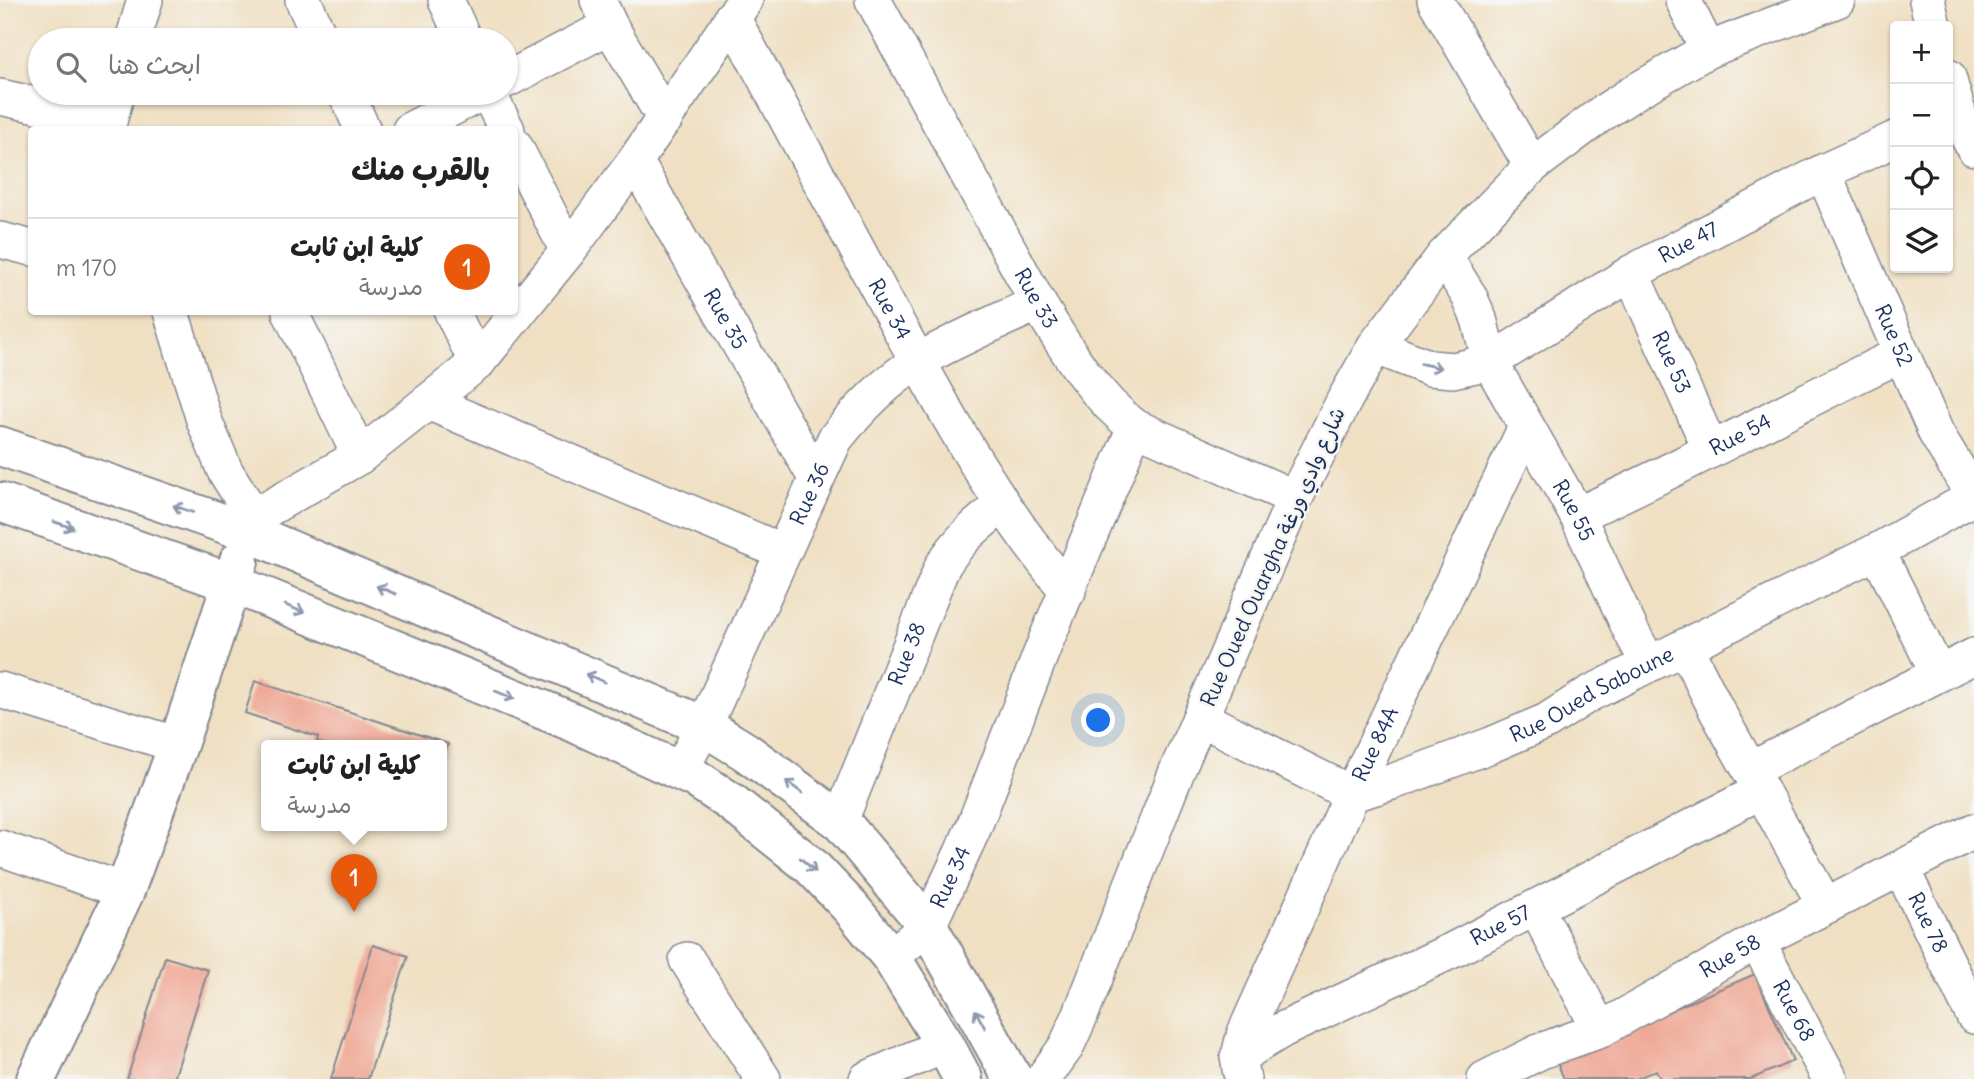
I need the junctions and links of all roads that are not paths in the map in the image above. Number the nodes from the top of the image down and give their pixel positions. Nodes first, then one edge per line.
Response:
1 (145, 0) edge
2 (303, 0) edge
3 (446, 0) edge
4 (873, 0) edge
5 (1435, 0) edge
6 (1683, 0) edge
7 (1837, 0) edge
8 (1927, 0) edge
9 (738, 8) edge
10 (604, 13) edge
11 (1932, 21) edge
12 (137, 28) edge
13 (316, 28) edge
14 (459, 28) edge
15 (1708, 50) junction
16 (518, 72) edge
17 (1950, 84) edge
18 (0, 97) edge
19 (28, 101) edge
20 (53, 105) edge
21 (352, 105) edge
22 (458, 105) edge
23 (494, 105) edge
24 (113, 114) edge
25 (665, 119) junction
26 (361, 126) edge
27 (418, 126) edge
28 (505, 126) edge
29 (1964, 129) edge
30 (1890, 141) edge
31 (518, 153) edge
32 (635, 161) junction
33 (1532, 166) junction
34 (1823, 172) junction
35 (0, 240) edge
36 (28, 246) edge
37 (568, 251) junction
38 (1444, 256) junction
39 (1631, 273) junction
40 (1038, 303) junction
41 (518, 313) edge
42 (173, 315) edge
43 (291, 315) edge
44 (453, 315) edge
45 (516, 315) edge
46 (1375, 346) junction
47 (1902, 354) junction
48 (918, 362) junction
49 (1490, 362) junction
50 (477, 363) junction
51 (428, 402) junction
52 (1135, 427) junction
53 (1526, 427) junction
54 (0, 446) edge
55 (1711, 450) junction
56 (360, 456) junction
57 (816, 478) junction
58 (1974, 497) edge
59 (1295, 498) junction
60 (0, 502) edge
61 (1002, 505) junction
62 (1577, 514) junction
63 (251, 525) junction
64 (1877, 551) junction
65 (783, 552) junction
66 (232, 583) junction
67 (1068, 591) junction
68 (1685, 647) junction
69 (1974, 656) edge
70 (1649, 664) junction
71 (1938, 673) junction
72 (0, 690) edge
73 (1200, 718) junction
74 (705, 726) junction
75 (178, 745) junction
76 (680, 771) junction
77 (1755, 781) junction
78 (1352, 794) junction
79 (840, 821) junction
80 (1974, 831) edge
81 (6, 859) edge
82 (1901, 868) junction
83 (125, 891) junction
84 (1825, 905) junction
85 (1536, 908) junction
86 (928, 926) junction
87 (1757, 941) junction
88 (891, 957) junction
89 (687, 960) dead end
90 (1974, 1016) edge
91 (1600, 1030) junction
92 (945, 1045) junction
93 (1547, 1065) edge
94 (1240, 1067) edge
95 (1818, 1075) edge
96 (36, 1079) edge
97 (763, 1079) edge
98 (867, 1079) edge
99 (963, 1079) edge
100 (1013, 1079) edge
101 (1043, 1079) edge
102 (1485, 1079) edge

1 - 12 street
2 - 13 street
3 - 14 street
4 - 40 street, Rue 33
5 - 33 street
6 - 15 street
7 - 15 street, Rue Oued Ouargha شارع وادي ورغة
8 - 11 street
9 - 25 street
9 - 48 street, Rue 34
10 - 16 street
10 - 25 street
15 - 33 street, Rue Oued Ouargha شارع وادي ورغة
17 - 29 street
18 - 19 street
20 - 24 street
21 - 26 street
22 - 27 street
23 - 28 street
25 - 32 street
30 - 34 street, Rue 47
31 - 37 street
32 - 37 street
32 - 57 street, Rue 35
33 - 38 street, Rue Oued Ouargha شارع وادي ورغة
34 - 39 street, Rue 47
34 - 47 street, Rue 52
35 - 36 street
37 - 41 street
38 - 46 street, Rue Oued Ouargha شارع وادي ورغة
38 - 49 street, Rue 55
39 - 49 street, Rue 47
39 - 55 street, Rue 53
40 - 48 street, Rue 36
40 - 52 street, Rue 33
42 - 63 street
43 - 56 street
44 - 50 street
45 - 50 street
46 -> 49 street
46 - 59 street, Rue Oued Ouargha شارع وادي ورغة
47 - 55 street, Rue 54
47 - 58 street, Rue 52
48 - 57 street, Rue 36
48 - 61 street, Rue 34
49 - 53 street, Rue 55
50 - 51 street
51 - 56 street
51 - 65 street
52 - 59 street, Rue 33
52 - 67 street, Rue 34
53 - 62 street, Rue 55
53 - 78 street, Rue 84A
63 -> 54 street
55 - 62 street, Rue 54
56 - 63 street
57 - 65 street, Rue 36
58 - 64 street, Rue Oued Saboune
59 - 73 street, Rue Oued Ouargha شارع وادي ورغة
60 -> 66 street
61 - 67 street, Rue 34
61 - 79 street, Rue 38
62 - 70 street, Rue 55
63 - 66 street
74 -> 63 street
64 - 68 street, Rue Oued Saboune
64 - 71 street
65 - 74 street, Rue 36
66 - 75 street
66 -> 76 street
67 - 86 street, Rue 34
68 - 70 street, Rue Oued Saboune
68 - 77 street
69 - 71 street, Rue 57
70 - 78 street, Rue Oued Saboune
71 - 77 street, Rue 57
72 - 75 street
73 - 78 street
73 - 101 street, Rue Oued Ouargha شارع وادي ورغة
74 - 76 street, Rue 36
79 -> 74 street
75 - 83 street
76 -> 88 street
77 - 84 street
77 - 85 street, Rue 57
78 - 94 street, Rue 84A
79 - 86 street
80 - 82 street, Rue 58
81 - 83 street
82 - 84 street, Rue 58
82 - 90 street, Rue 78
83 - 96 street
84 - 87 street, Rue 58
85 - 91 street
85 - 94 street, Rue 57
86 - 88 street, Rue 34
100 -> 86 street
87 - 91 street, Rue 58
87 - 95 street, Rue 68
88 - 92 street
89 - 97 street
91 - 93 street, Rue 58
92 - 98 street
92 - 99 street
93 - 102 street, Rue 58

